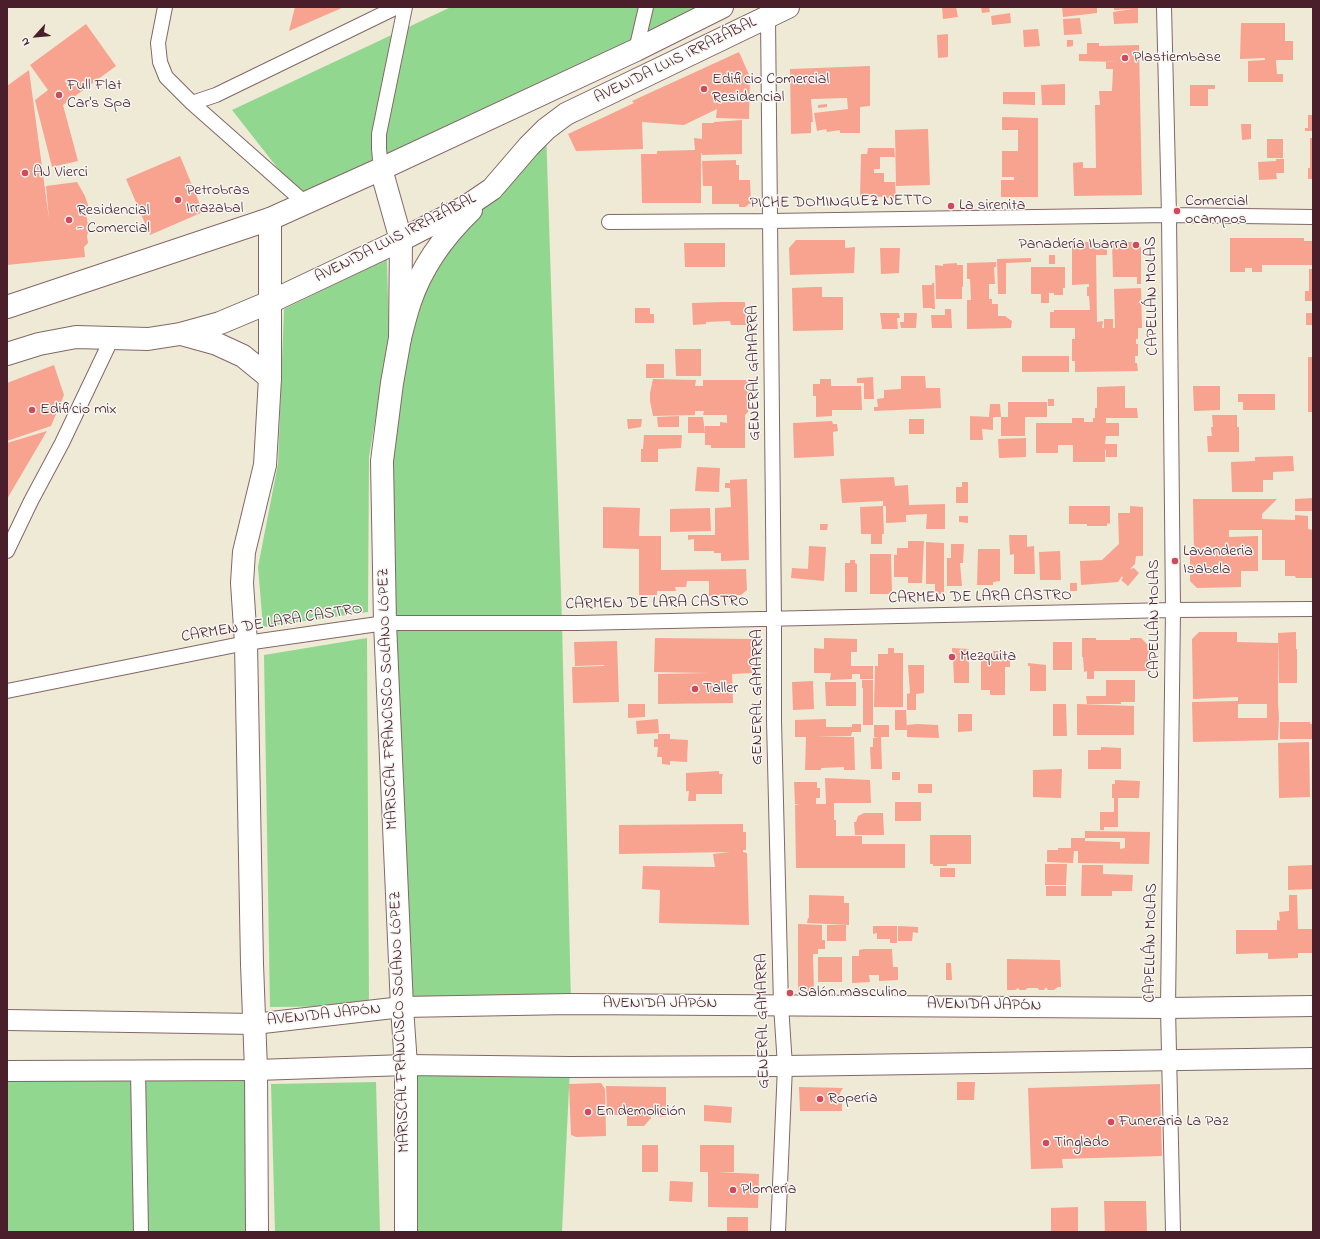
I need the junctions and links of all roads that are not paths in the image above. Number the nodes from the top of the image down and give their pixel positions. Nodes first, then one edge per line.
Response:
1 (165, 7) edge
2 (397, 7) edge
3 (405, 7) edge
4 (646, 7) edge
5 (722, 7) edge
6 (788, 7) edge
7 (1164, 7) edge
8 (768, 17) junction
9 (636, 50) junction
10 (192, 103) junction
11 (381, 169) junction
12 (492, 189) junction
13 (305, 203) junction
14 (1169, 215) junction
15 (1313, 217) edge
16 (270, 219) junction
17 (770, 221) junction
18 (609, 222) dead end
19 (401, 240) junction
20 (270, 302) junction
21 (7, 308) edge
22 (180, 334) junction
23 (112, 338) junction
24 (400, 338) junction
25 (7, 354) edge
26 (270, 378) junction
27 (7, 552) edge
28 (1313, 609) edge
29 (1173, 610) junction
30 (774, 619) junction
31 (385, 623) junction
32 (246, 643) junction
33 (7, 691) edge
34 (781, 1005) junction
35 (1313, 1006) edge
36 (402, 1007) junction
37 (1168, 1008) junction
38 (7, 1020) edge
39 (254, 1024) junction
40 (1313, 1058) edge
41 (1169, 1061) junction
42 (406, 1066) junction
43 (785, 1066) junction
44 (256, 1070) junction
45 (7, 1071) edge
46 (138, 1071) junction
47 (142, 1232) edge
48 (258, 1232) edge
49 (406, 1232) edge
50 (778, 1232) edge
51 (1173, 1232) edge

1 - 10 street
2 - 10 street
3 - 11 street
4 - 9 street
5 - 9 main road, AVENIDA LUIS IRRAZÁBAL
6 - 8 main road, AVENIDA LUIS IRRAZÁBAL
7 - 14 street, CAPELLÁN MOLAS
8 - 12 main road, AVENIDA LUIS IRRAZÁBAL
8 - 17 street, GENERAL GAMARRA
9 - 11 main road, AVENIDA LUIS IRRAZÁBAL
10 - 13 street
11 - 13 main road, AVENIDA LUIS IRRAZÁBAL
11 - 19 main road, MARISCAL FRANCISCO SOLANO LÓPEZ
12 - 19 main road, AVENIDA LUIS IRRAZÁBAL
12 - 24 main road
13 - 16 main road, AVENIDA LUIS IRRAZÁBAL
14 - 15 street, PICHE DOMINGUEZ NETTO
14 - 17 street, PICHE DOMINGUEZ NETTO
14 - 29 street, CAPELLÁN MOLAS
16 - 20 main road
16 - 21 main road, AVENIDA LUIS IRRAZÁBAL
17 - 18 street, PICHE DOMINGUEZ NETTO
17 - 30 street, GENERAL GAMARRA
19 - 20 main road, AVENIDA LUIS IRRAZÁBAL
19 - 24 main road, MARISCAL FRANCISCO SOLANO LÓPEZ
20 - 22 main road, AVENIDA LUIS IRRAZÁBAL
20 - 26 main road
22 - 23 main road, AVENIDA LUIS IRRAZÁBAL
22 - 26 main road
23 - 25 main road, AVENIDA LUIS IRRAZÁBAL
23 - 27 street
24 - 31 main road, MARISCAL FRANCISCO SOLANO LÓPEZ
26 - 32 main road
28 - 29 street, CARMEN DE LARA CASTRO
29 - 30 street, CARMEN DE LARA CASTRO
29 - 37 street, CAPELLÁN MOLAS
30 - 31 street, CARMEN DE LARA CASTRO
30 - 34 street, GENERAL GAMARRA
31 - 32 street, CARMEN DE LARA CASTRO
31 - 36 main road, MARISCAL FRANCISCO SOLANO LÓPEZ
32 - 33 street, CARMEN DE LARA CASTRO
32 - 39 main road
34 - 36 main road, AVENIDA JAPÓN
34 - 37 main road, AVENIDA JAPÓN
34 - 43 street, GENERAL GAMARRA
35 - 37 main road, AVENIDA JAPÓN
36 - 39 main road, AVENIDA JAPÓN
36 - 42 main road, MARISCAL FRANCISCO SOLANO LÓPEZ
37 - 41 street, CAPELLÁN MOLAS
38 - 39 main road, AVENIDA JAPÓN
39 - 44 main road
40 - 41 main road
41 - 43 main road
41 - 51 street, CAPELLÁN MOLAS
42 - 43 main road
42 - 44 main road
42 - 49 main road, MARISCAL FRANCISCO SOLANO LÓPEZ
43 - 50 street, GENERAL GAMARRA
44 - 46 main road
44 - 48 main road
45 - 46 main road
46 - 47 street

